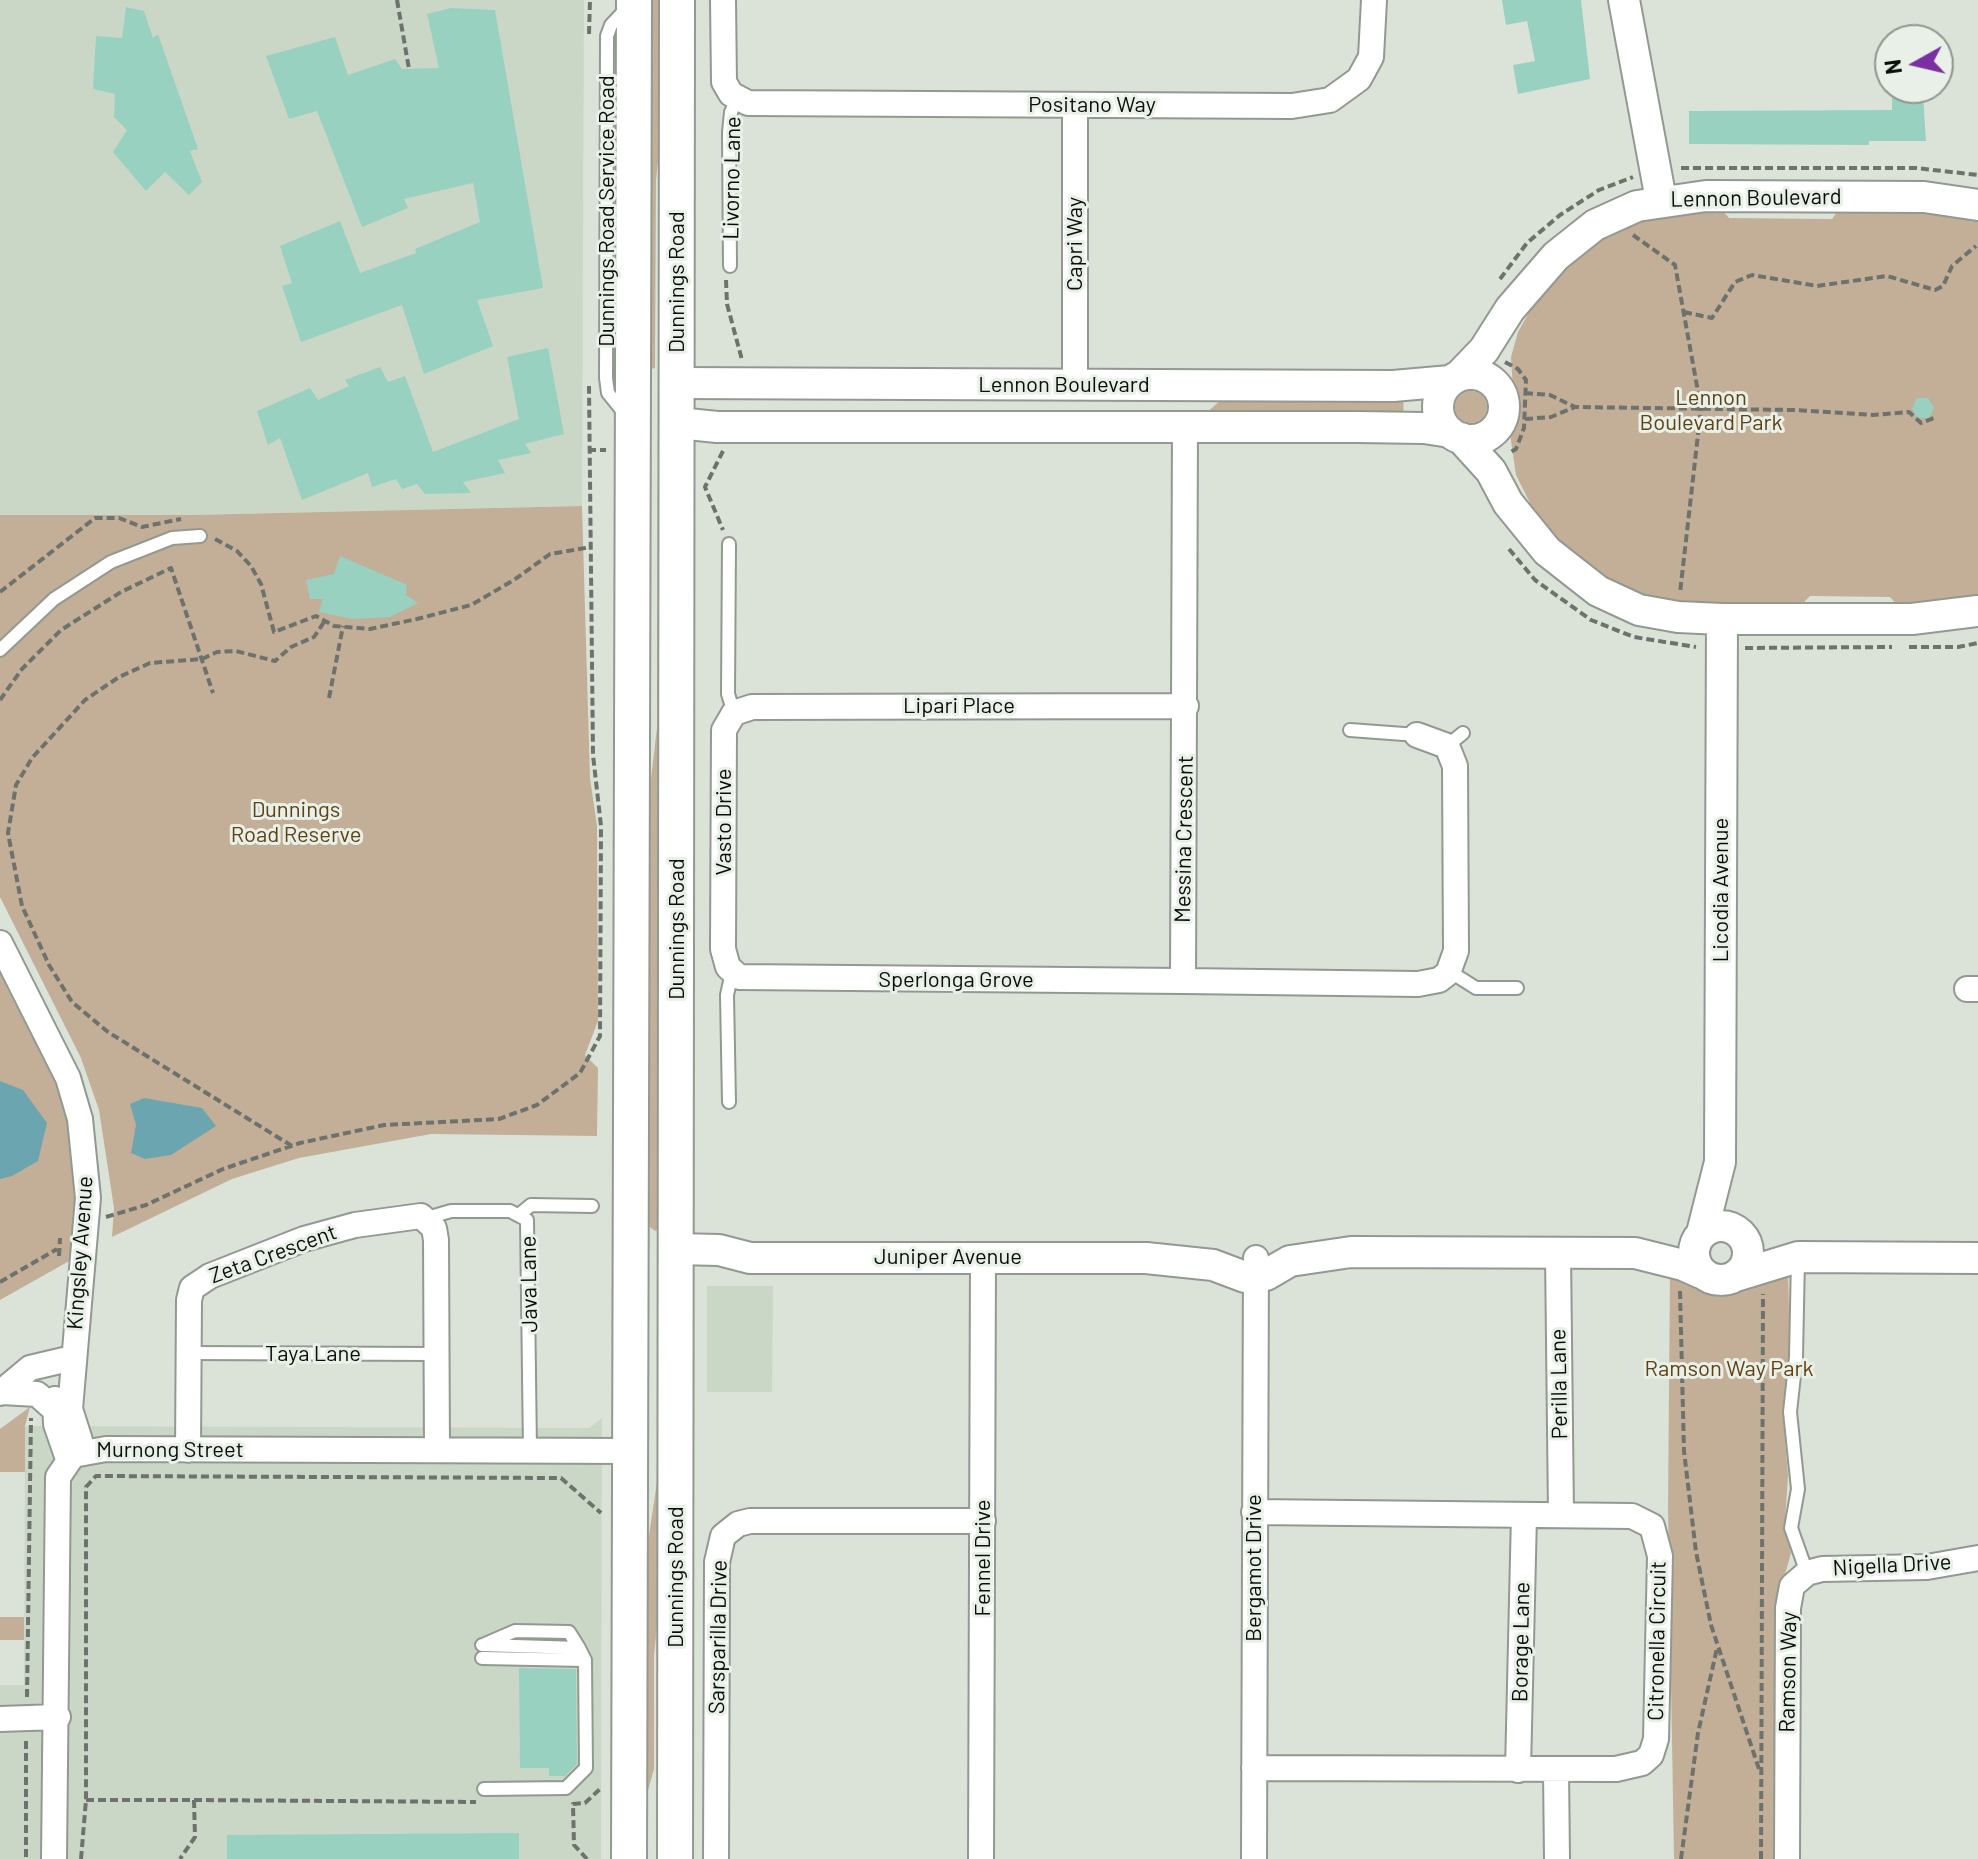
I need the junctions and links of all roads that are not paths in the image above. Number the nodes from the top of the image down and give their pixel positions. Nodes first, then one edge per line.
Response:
1 (634, 0) edge
2 (677, 0) edge
3 (723, 0) edge
4 (1374, 0) edge
5 (1624, 0) edge
6 (737, 99) junction
7 (1075, 105) junction
8 (1659, 186) junction
9 (1978, 205) edge
10 (730, 266) road end
11 (1494, 356) junction
12 (1455, 378) junction
13 (634, 381) junction
14 (677, 383) junction
15 (1075, 384) junction
16 (1186, 385) junction
17 (1514, 393) junction
18 (634, 420) junction
19 (1513, 421) junction
20 (678, 423) junction
21 (1185, 427) junction
22 (1456, 435) junction
23 (1495, 458) junction
24 (200, 536) road end
25 (729, 544) road end
26 (1978, 611) edge
27 (1722, 633) junction
28 (0, 650) edge
29 (1186, 706) junction
30 (734, 713) junction
31 (1350, 730) dead end
32 (1417, 735) joint
33 (0, 943) edge
34 (1449, 971) junction
35 (732, 972) junction
36 (1183, 981) junction
37 (1517, 988) dead end
38 (729, 1102) dead end
39 (1720, 1162) junction
40 (592, 1206) dead end
41 (520, 1214) junction
42 (427, 1218) junction
43 (1700, 1235) junction
44 (1740, 1235) junction
45 (1558, 1253) junction
46 (1635, 1253) junction
47 (983, 1257) junction
48 (1798, 1257) junction
49 (630, 1258) junction
50 (676, 1258) junction
51 (1978, 1258) edge
52 (1256, 1267) junction
53 (1691, 1278) junction
54 (1750, 1280) junction
55 (69, 1351) junction
56 (188, 1353) junction
57 (437, 1354) junction
58 (1, 1392) edge
59 (55, 1410) junction
60 (188, 1450) junction
61 (437, 1450) junction
62 (530, 1451) junction
63 (630, 1451) junction
64 (75, 1454) junction
65 (1254, 1512) junction
66 (1524, 1515) junction
67 (1561, 1515) junction
68 (983, 1521) junction
69 (1978, 1558) edge
70 (1807, 1573) junction
71 (582, 1654) junction
72 (58, 1717) junction
73 (0, 1719) edge
74 (676, 1734) junction
75 (1254, 1768) junction
76 (1518, 1770) junction
77 (1556, 1770) junction
78 (484, 1796) road end
79 (629, 1843) edge
80 (54, 1859) edge
81 (675, 1859) edge
82 (716, 1859) edge
83 (981, 1859) edge
84 (1254, 1859) edge
85 (1557, 1859) edge
86 (1787, 1859) edge

1 - 13 main road, Dunnings Road
1 - 18 lane, Dunnings Road Service Road
2 - 14 main road, Dunnings Road
3 - 6 street, Livorno Lane
4 - 7 street, Positano Way
5 - 8 street
6 - 7 street, Positano Way
6 - 10 lane, Livorno Lane
7 - 15 street, Capri Way
8 - 9 street, Lennon Boulevard
8 - 11 street, Lennon Boulevard
11 - 12 street, Lennon Boulevard
11 - 17 street, Lennon Boulevard
12 - 16 street, Lennon Boulevard
12 - 17 street
12 - 22 street
13 - 14 main road
13 - 18 main road, Dunnings Road
14 - 15 street, Lennon Boulevard
14 - 20 main road, Dunnings Road
15 - 16 street, Lennon Boulevard
16 - 21 street
17 - 19 street
18 - 20 main road
18 - 49 main road, Dunnings Road
19 - 22 street
19 - 23 street
20 - 21 street, Lennon Boulevard
20 - 50 main road, Dunnings Road
21 - 22 street, Lennon Boulevard
21 - 29 street, Messina Crescent
22 - 23 street
23 - 27 street
24 - 28 lane
25 - 30 lane, Vasto Drive
26 - 27 street
27 - 39 street, Licodia Avenue
29 - 30 street, Lipari Place
29 - 36 street, Messina Crescent
30 - 35 street, Vasto Drive
31 - 32 lane
32 - 34 street
33 - 55 street, Kingsley Avenue
34 - 36 street
34 - 37 lane
35 - 36 street, Sperlonga Grove
35 - 38 lane, Vasto Drive
39 - 43 street, Licodia Avenue
39 - 44 street, Licodia Avenue
40 - 41 lane
41 - 42 lane, Java Lane
41 - 62 lane, Java Lane
42 - 56 street, Zeta Crescent
42 - 57 street
43 - 44 street
43 - 46 street
43 - 53 street, Licodia Avenue
44 - 48 street
44 - 54 street
45 - 46 street
45 - 52 street
45 - 67 street, Perilla Lane
46 - 53 street
47 - 50 street, Juniper Avenue
47 - 52 street, Juniper Avenue
47 - 68 street, Fennel Drive
48 - 51 street
48 - 54 street
48 - 70 lane
49 - 50 main road
49 - 63 main road, Dunnings Road
50 - 74 main road, Dunnings Road
52 - 65 street, Bergamot Drive
53 - 54 street
55 - 58 street
55 - 59 street, Kingsley Avenue
55 - 64 street, Kingsley Avenue
56 - 57 lane, Taya Lane
56 - 60 street, Zeta Crescent
57 - 61 street
58 - 59 street
59 - 64 street, Kingsley Avenue
60 - 61 street, Murnong Street
60 - 64 street, Murnong Street
61 - 62 street, Murnong Street
62 - 63 street, Murnong Street
63 - 79 main road, Dunnings Road
64 - 72 street, Murnong Street
65 - 66 street, Citronella Circuit
65 - 75 street, Bergamot Drive
66 - 67 street, Citronella Circuit
66 - 76 street, Borage Lane
67 - 77 street, Citronella Circuit
68 - 82 street, Sarsparilla Drive
68 - 83 street, Fennel Drive
69 - 70 street, Nigella Drive
70 - 86 street, Ramson Way
71 - 71 lane
71 - 78 lane
72 - 73 street
72 - 80 street, Murnong Street
74 - 79 main road
74 - 81 main road, Dunnings Road
75 - 76 street, Citronella Circuit
75 - 84 street, Bergamot Drive
76 - 77 street, Citronella Circuit
77 - 85 street

